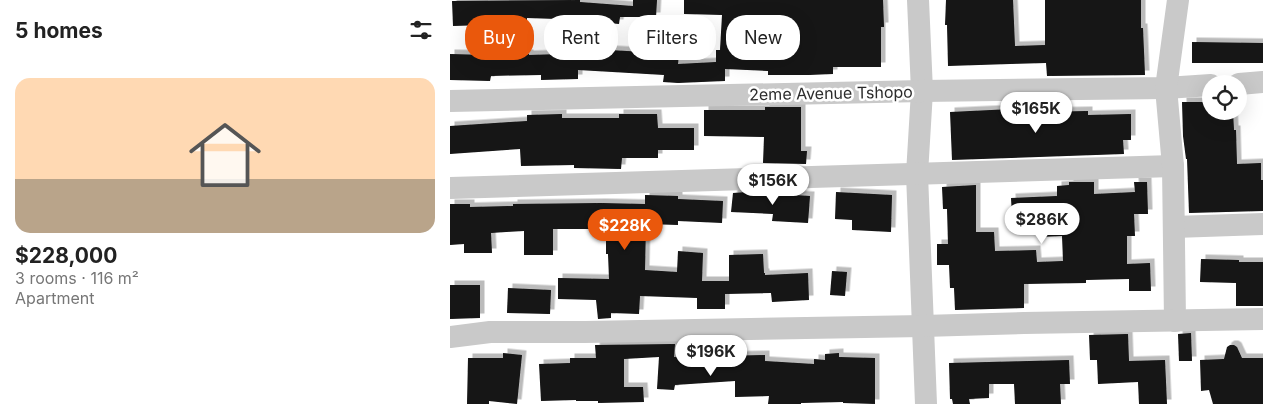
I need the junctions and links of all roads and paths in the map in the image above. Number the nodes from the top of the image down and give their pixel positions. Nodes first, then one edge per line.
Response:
1 (918, 0) edge
2 (1178, 0) edge
3 (1263, 82) edge
4 (1247, 83) edge
5 (1202, 86) edge
6 (1166, 88) junction
7 (922, 91) junction
8 (450, 102) edge
9 (1173, 166) junction
10 (917, 174) junction
11 (450, 188) edge
12 (1263, 224) edge
13 (1174, 227) junction
14 (1263, 319) edge
15 (1175, 321) junction
16 (923, 326) junction
17 (450, 337) edge
18 (926, 404) edge

1 - 7 street
2 - 6 street
3 - 4 street
5 - 6 street, 2eme Avenue Tshopo
6 - 7 street, 2eme Avenue Tshopo
6 - 9 street
7 - 8 street, 2eme Avenue Tshopo
7 - 10 street
9 - 10 street
9 - 13 street
10 - 11 street
10 - 16 street
12 - 13 street
13 - 15 street
14 - 15 street
15 - 16 street
16 - 17 street
16 - 18 street

